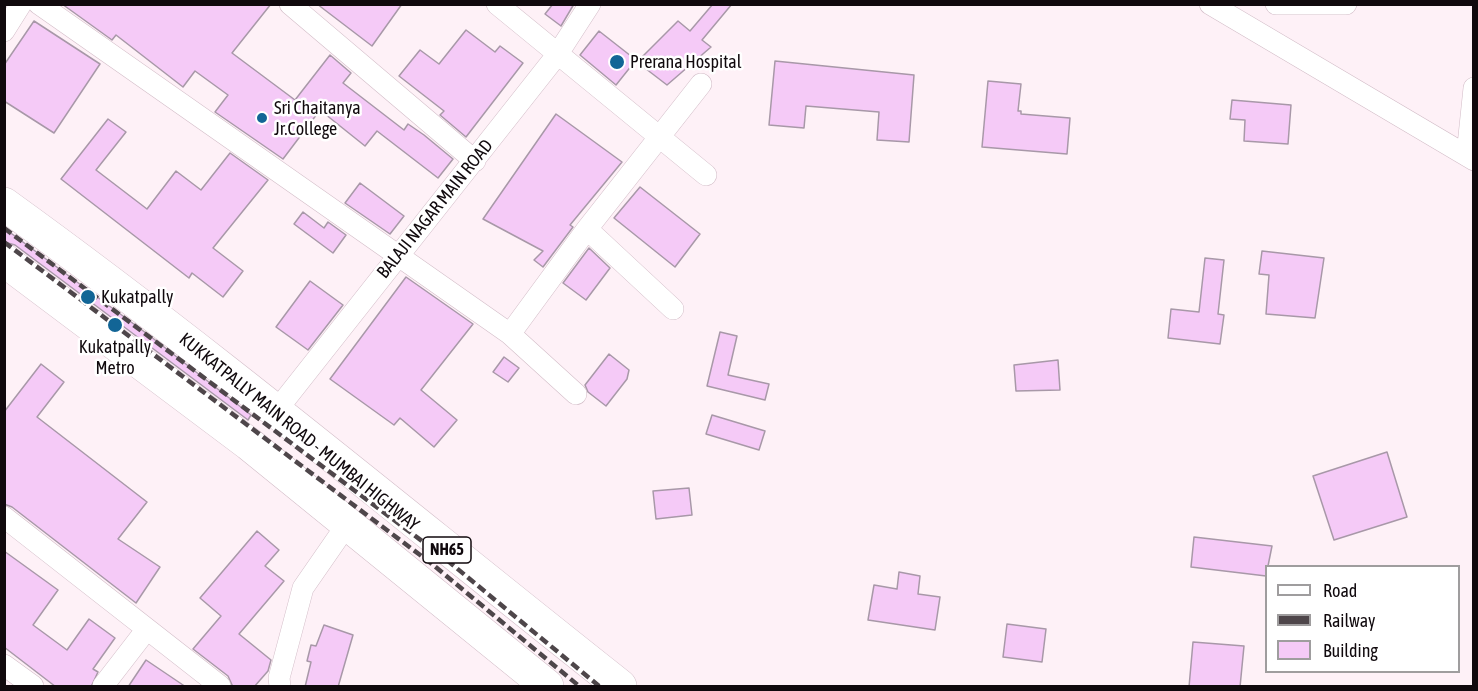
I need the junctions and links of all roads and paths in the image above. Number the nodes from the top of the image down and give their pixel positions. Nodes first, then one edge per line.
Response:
1 (21, 4) edge
2 (39, 4) edge
3 (290, 4) edge
4 (497, 4) edge
5 (590, 4) edge
6 (1210, 4) edge
7 (1276, 4) edge
8 (1346, 4) edge
9 (5, 29) edge
10 (557, 56) junction
11 (701, 84) dead end
12 (1473, 88) edge
13 (659, 137) junction
14 (1471, 148) edge
15 (475, 161) junction
16 (706, 175) dead end
17 (4, 204) edge
18 (587, 229) junction
19 (396, 256) junction
20 (4, 260) edge
21 (673, 309) dead end
22 (510, 334) junction
23 (576, 394) dead end
24 (276, 411) junction
25 (4, 517) edge
26 (348, 523) junction
27 (147, 630) junction
28 (4, 665) edge
29 (33, 687) edge
30 (103, 687) edge
31 (220, 687) edge
32 (280, 687) edge
33 (547, 687) edge
34 (620, 687) edge

1 - 9 street
2 - 19 street
3 - 15 street
4 - 10 street
5 - 10 street, BALAJI NAGAR MAIN ROAD
6 - 14 street
7 - 8 street
10 - 13 street
10 - 15 street, BALAJI NAGAR MAIN ROAD
11 - 13 street
12 - 14 street
13 - 16 street
13 - 18 street
15 - 19 street, BALAJI NAGAR MAIN ROAD
17 - 24 highway, KUKKATPALLY MAIN ROAD - MUMBAI HIGHWAY / NH65
18 - 21 street
18 - 22 street
19 - 22 street
19 - 24 street, BALAJI NAGAR MAIN ROAD
20 - 26 highway, NH65
22 - 23 street
24 - 34 highway, KUKKATPALLY MAIN ROAD - MUMBAI HIGHWAY / NH65
25 - 27 street
26 - 32 street
26 - 33 highway, NH65
27 - 30 street
27 - 31 street
28 - 29 street

